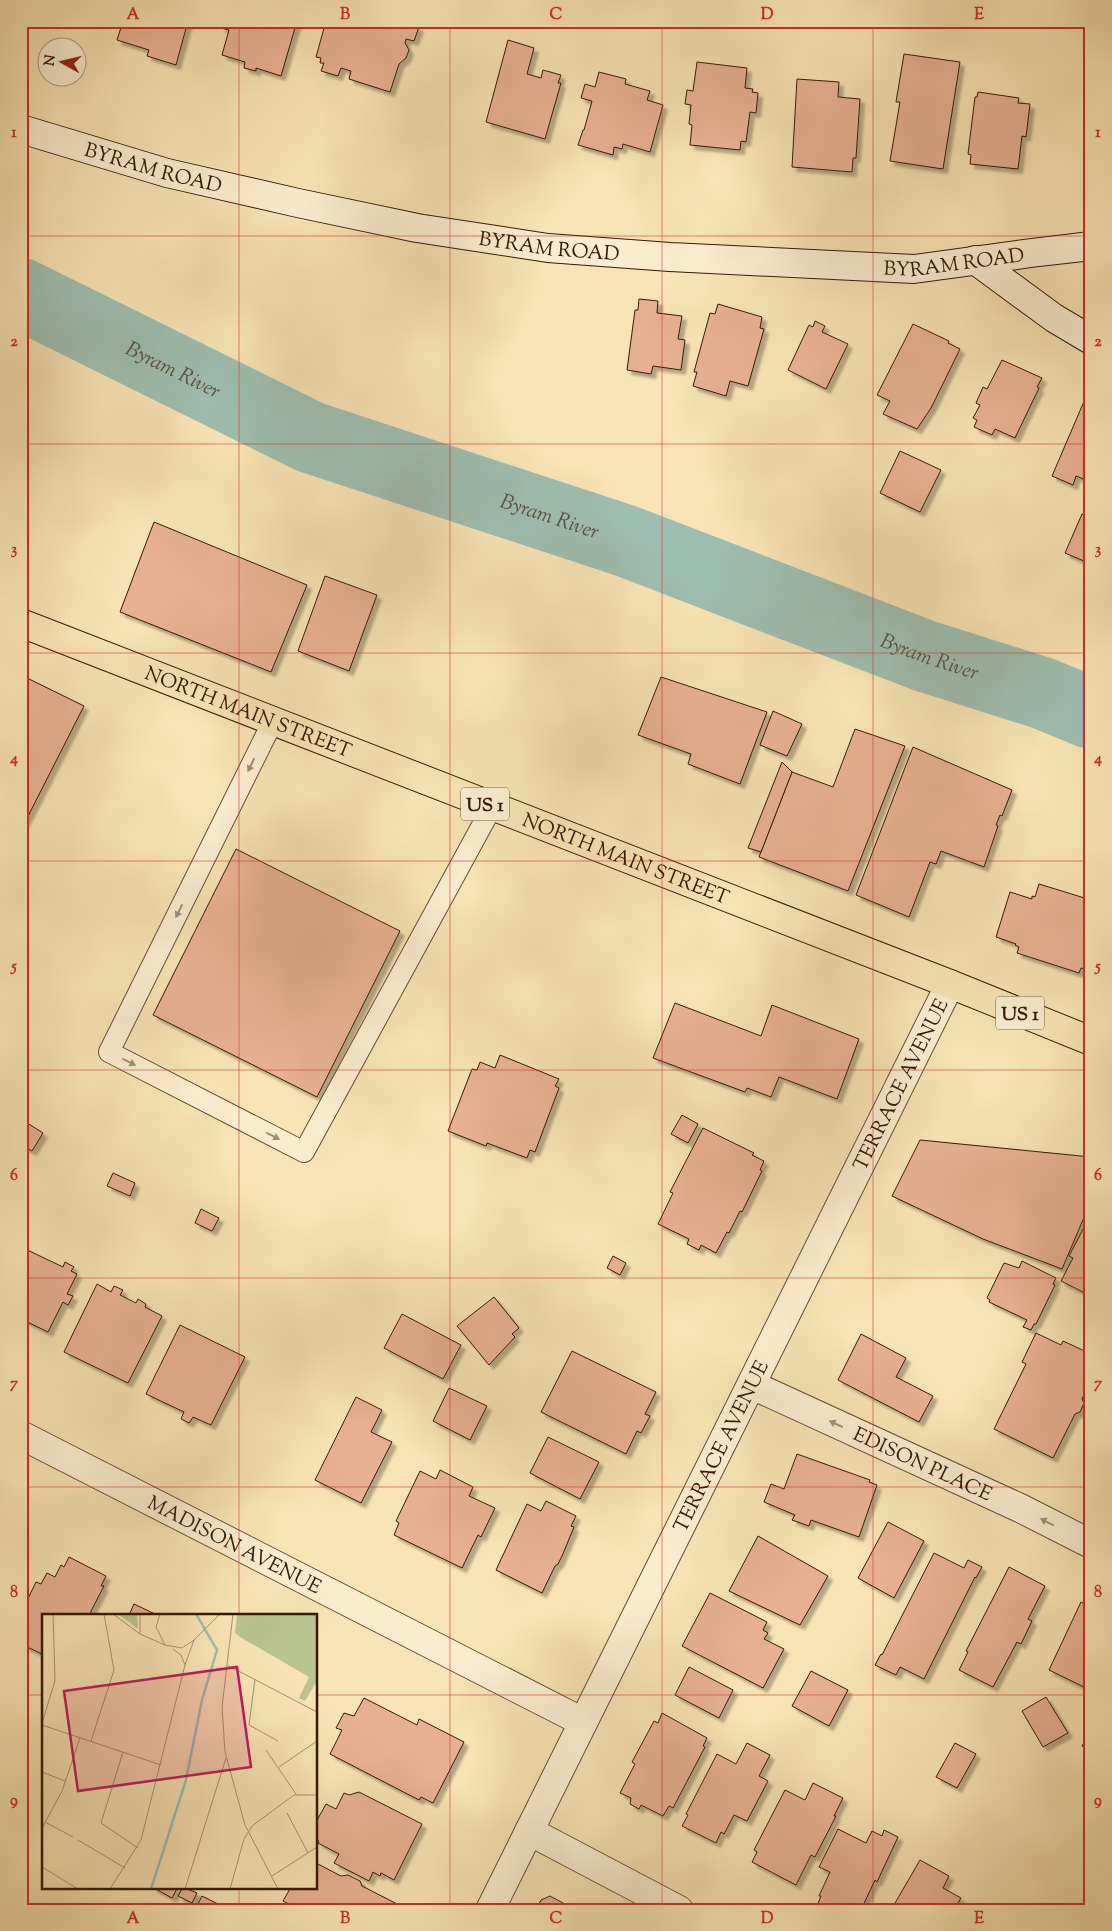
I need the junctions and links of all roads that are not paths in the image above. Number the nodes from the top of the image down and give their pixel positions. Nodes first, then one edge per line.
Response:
1 (21, 129) edge
2 (1091, 246) edge
3 (975, 260) junction
4 (1091, 340) edge
5 (21, 623) edge
6 (273, 721) junction
7 (492, 807) junction
8 (950, 984) junction
9 (1091, 1041) edge
10 (752, 1385) junction
11 (21, 1435) edge
12 (1091, 1544) edge
13 (583, 1722) junction
14 (529, 1831) junction
15 (490, 1910) edge
16 (679, 1910) edge

1 - 3 street, BYRAM ROAD
2 - 3 street, BYRAM ROAD
3 - 4 street
5 - 6 main road, NORTH MAIN STREET / US 1
6 - 7 main road, NORTH MAIN STREET / US 1
6 -> 7 lane
7 - 8 main road, NORTH MAIN STREET / US 1
8 - 9 main road, NORTH MAIN STREET / US 1
8 - 10 street, TERRACE AVENUE
12 -> 10 street, EDISON PLACE
10 - 13 street, TERRACE AVENUE
11 - 13 street, MADISON AVENUE
13 - 14 street, TERRACE AVENUE
14 - 15 street, TERRACE AVENUE
14 - 16 street

